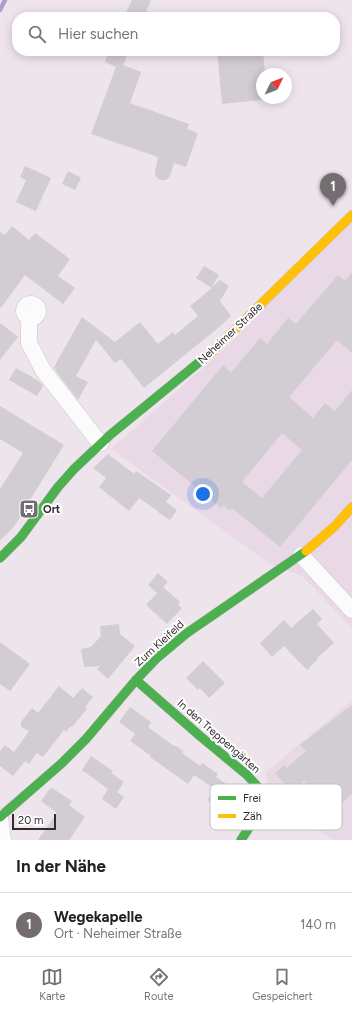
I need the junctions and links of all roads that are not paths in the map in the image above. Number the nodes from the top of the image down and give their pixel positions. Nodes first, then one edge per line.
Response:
1 (352, 215) edge
2 (29, 318) dead end
3 (101, 443) junction
4 (352, 507) edge
5 (301, 554) junction
6 (0, 558) edge
7 (352, 610) edge
8 (136, 680) junction
9 (255, 784) edge
10 (0, 817) edge
11 (248, 830) edge
12 (4, 840) edge
13 (241, 840) edge

1 - 3 street, Neheimer Straße
2 - 3 street
3 - 6 street, Neheimer Straße
4 - 5 street, Zum Kleifeld
5 - 7 street
5 - 8 street, Zum Kleifeld
8 - 9 street, In den Treppengärten
8 - 10 street, Zum Kleifeld
10 - 12 street
11 - 13 street, In den Treppengärten

